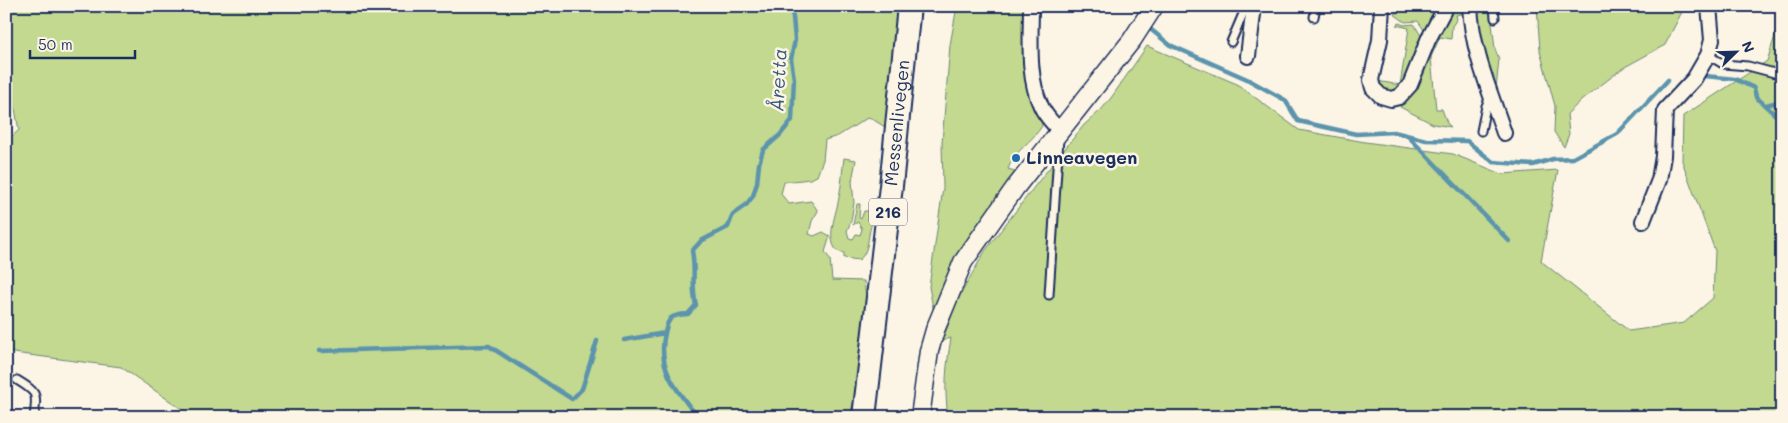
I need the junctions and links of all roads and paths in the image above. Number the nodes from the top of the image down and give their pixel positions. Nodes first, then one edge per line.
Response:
1 (909, 6) edge
2 (1031, 6) edge
3 (1154, 6) edge
4 (1248, 6) edge
5 (1254, 6) edge
6 (1316, 6) edge
7 (1382, 6) edge
8 (1446, 6) edge
9 (1470, 6) edge
10 (1494, 6) edge
11 (1709, 6) edge
12 (1314, 16) dead end
13 (1495, 18) dead end
14 (1231, 42) dead end
15 (1708, 55) junction
16 (1248, 56) dead end
17 (1782, 75) edge
18 (1491, 94) junction
19 (1482, 130) dead end
20 (1060, 131) junction
21 (1504, 133) dead end
22 (1643, 221) dead end
23 (1049, 295) dead end
24 (17, 380) dead end
25 (34, 417) edge
26 (864, 417) edge
27 (920, 417) edge

1 - 26 main road, Messenlivegen / 216
2 - 20 street
3 - 20 street
4 - 14 lane
5 - 16 street
6 - 12 lane
7 - 8 street
9 - 18 street
10 - 13 lane
11 - 15 street
15 - 17 lane
15 - 22 street
18 - 19 lane
18 - 21 street
20 - 23 lane
20 - 27 street
24 - 25 lane

